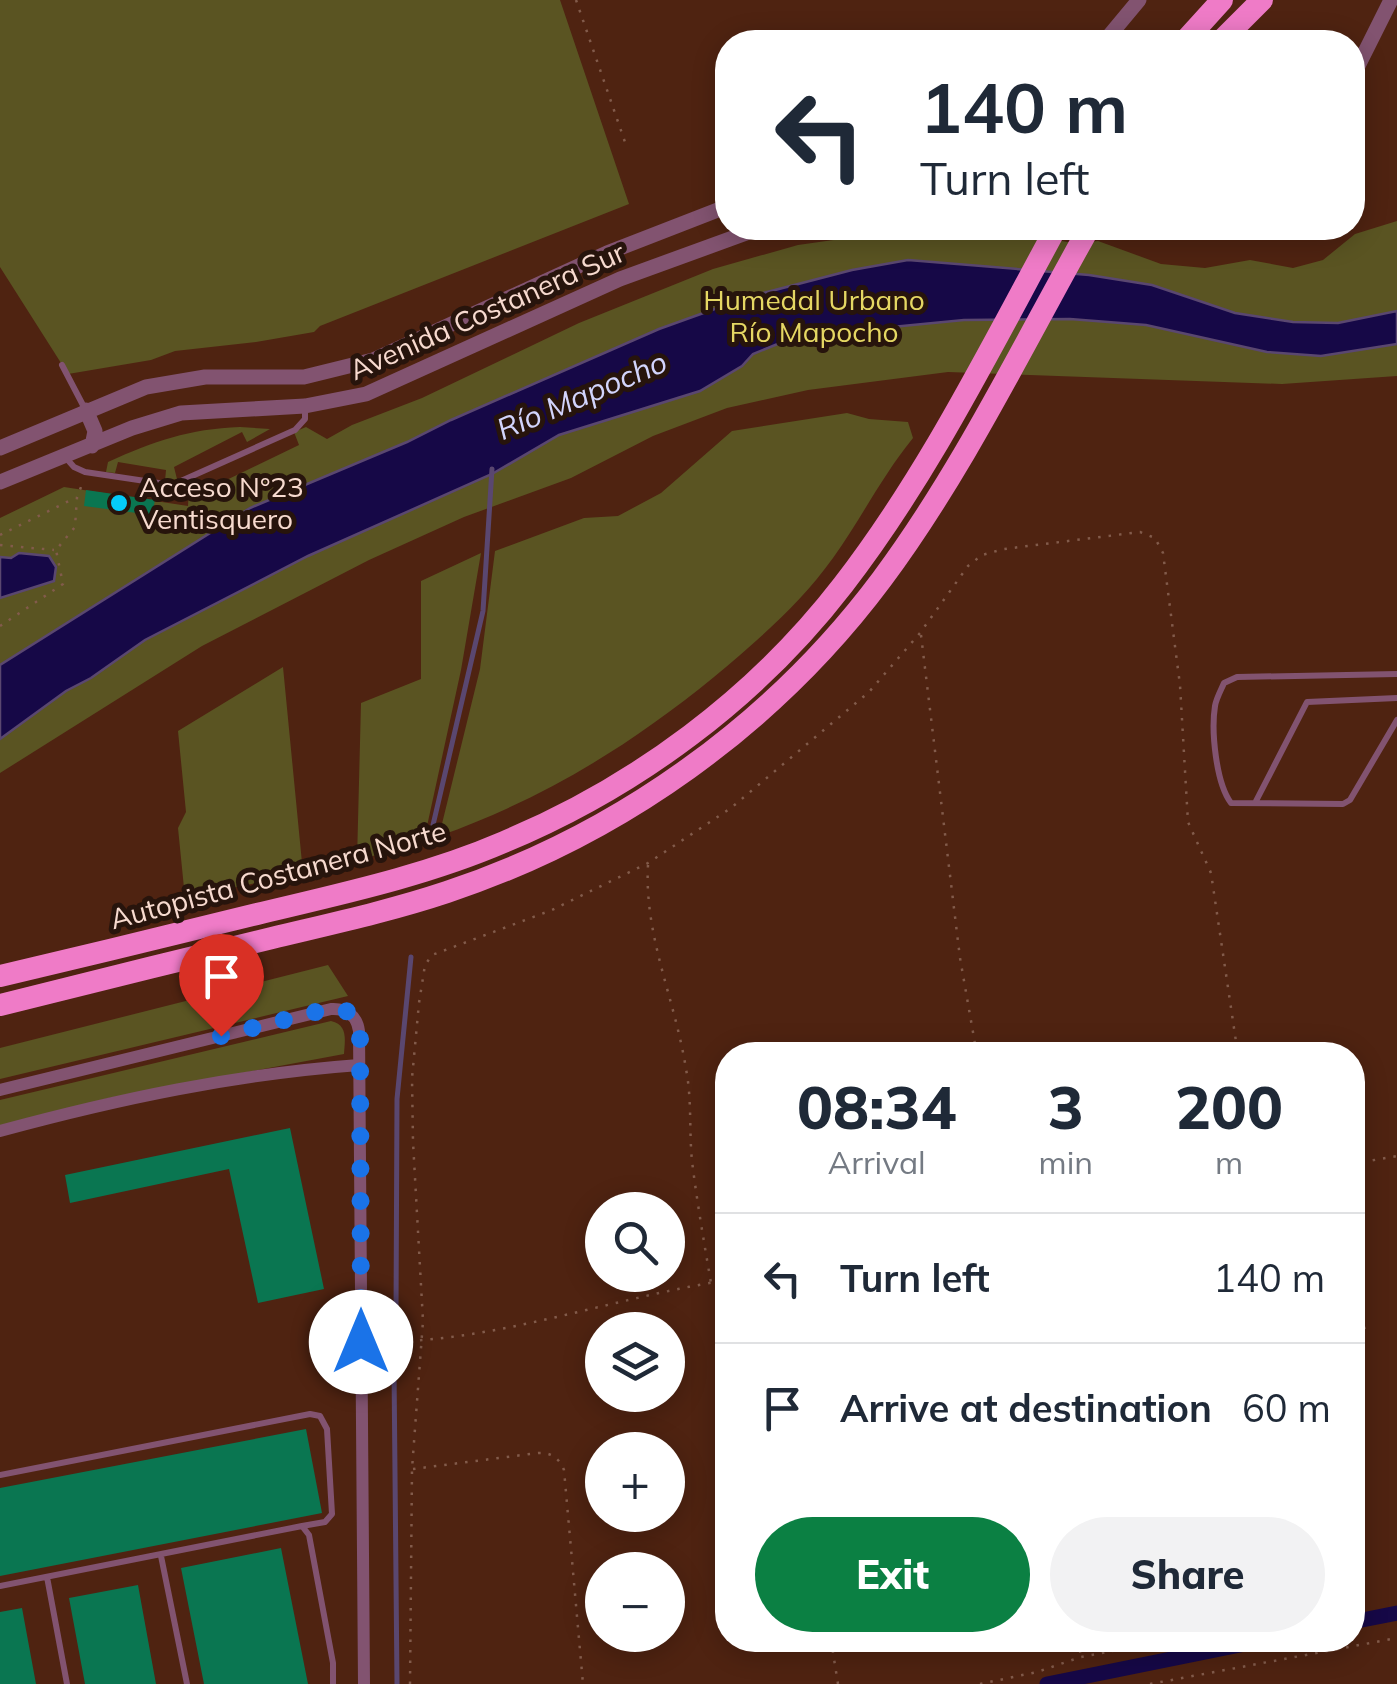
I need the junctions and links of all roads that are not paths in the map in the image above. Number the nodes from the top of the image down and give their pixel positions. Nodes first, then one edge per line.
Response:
1 (1140, 0) edge
2 (1222, 0) edge
3 (1262, 0) edge
4 (1391, 0) edge
5 (1114, 30) edge
6 (1195, 30) edge
7 (1232, 30) edge
8 (1365, 52) edge
9 (715, 211) edge
10 (726, 240) edge
11 (1049, 240) edge
12 (1082, 240) edge
13 (62, 365) dead end
14 (306, 406) junction
15 (86, 410) junction
16 (92, 446) junction
17 (0, 448) edge
18 (65, 457) junction
19 (0, 482) edge
20 (1397, 674) edge
21 (1397, 698) edge
22 (1397, 720) edge
23 (1255, 803) junction
24 (0, 976) edge
25 (0, 1005) edge
26 (359, 1065) junction
27 (0, 1090) edge
28 (0, 1132) edge
29 (0, 1475) edge
30 (302, 1526) junction
31 (162, 1556) junction
32 (47, 1577) junction
33 (0, 1586) edge
34 (68, 1684) edge
35 (187, 1684) edge
36 (332, 1684) edge
37 (364, 1684) edge

1 - 5 street
2 - 6 highway
3 - 7 highway
4 - 8 street
9 - 15 street, Avenida Costanera Sur
10 - 14 street, Avenida Costanera Sur
11 - 24 highway, Autopista Costanera Norte
12 - 25 highway, Autopista Costanera Norte
13 - 15 lane
14 - 16 street, Avenida Costanera Sur
14 - 18 lane
15 - 16 street
15 - 17 street, Avenida Costanera Sur
16 - 18 street, Avenida Costanera Sur
18 - 19 street, Avenida Costanera Sur
20 - 23 lane
21 - 23 lane
22 - 23 lane
26 - 27 street
26 - 28 street
26 - 37 street
29 - 30 lane
30 - 31 lane
30 - 36 lane
31 - 32 lane
31 - 35 lane
32 - 33 lane
32 - 34 lane

